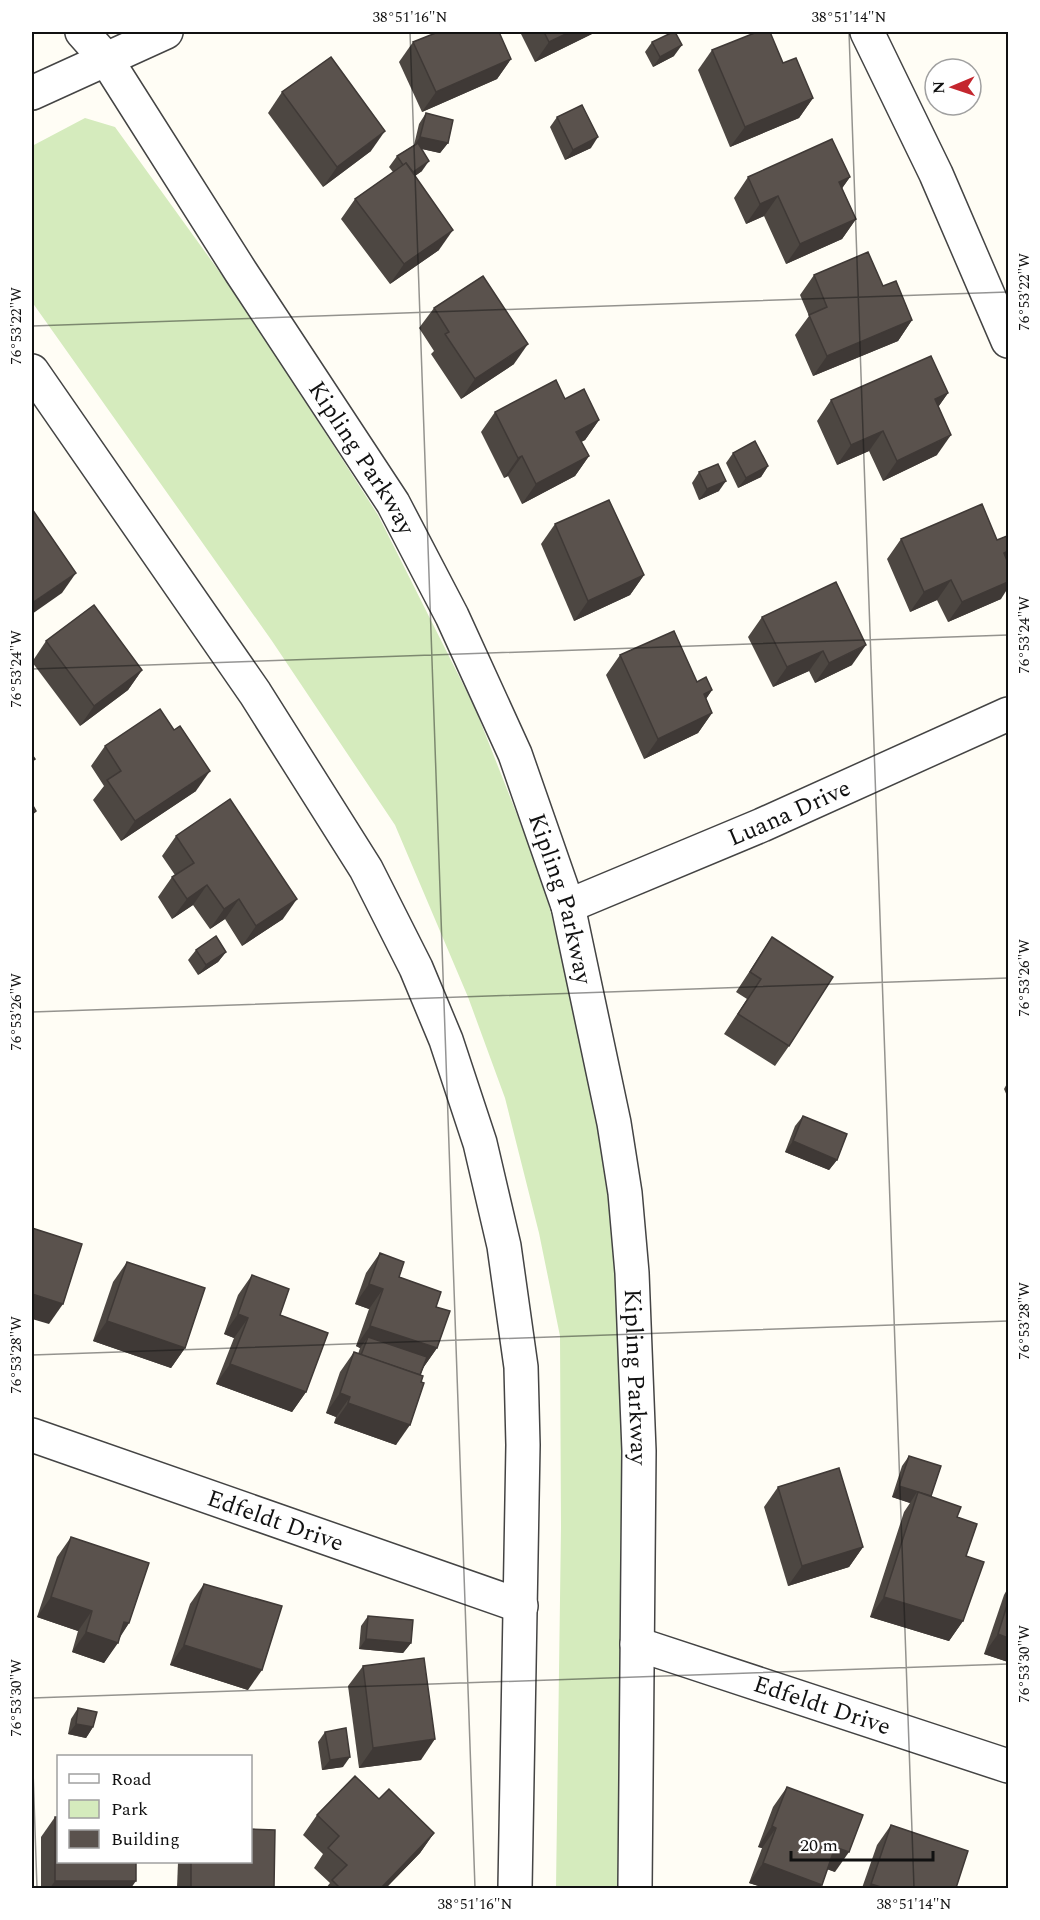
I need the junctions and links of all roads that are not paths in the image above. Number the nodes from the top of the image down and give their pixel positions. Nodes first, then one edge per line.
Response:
1 (82, 32) edge
2 (166, 32) edge
3 (867, 32) edge
4 (106, 59) junction
5 (32, 93) edge
6 (1008, 341) edge
7 (32, 371) edge
8 (1008, 714) edge
9 (568, 906) junction
10 (32, 1435) edge
11 (521, 1606) junction
12 (637, 1644) junction
13 (1008, 1766) edge
14 (515, 1888) edge
15 (635, 1888) edge

1 - 4 street, Kipling Parkway
2 - 4 street
3 - 6 street
4 - 5 street
4 - 9 street, Kipling Parkway
7 - 11 street
8 - 9 street, Luana Drive
9 - 12 street, Kipling Parkway
10 - 11 street, Edfeldt Drive
11 - 14 street
12 - 13 street, Edfeldt Drive
12 - 15 street, Kipling Parkway

